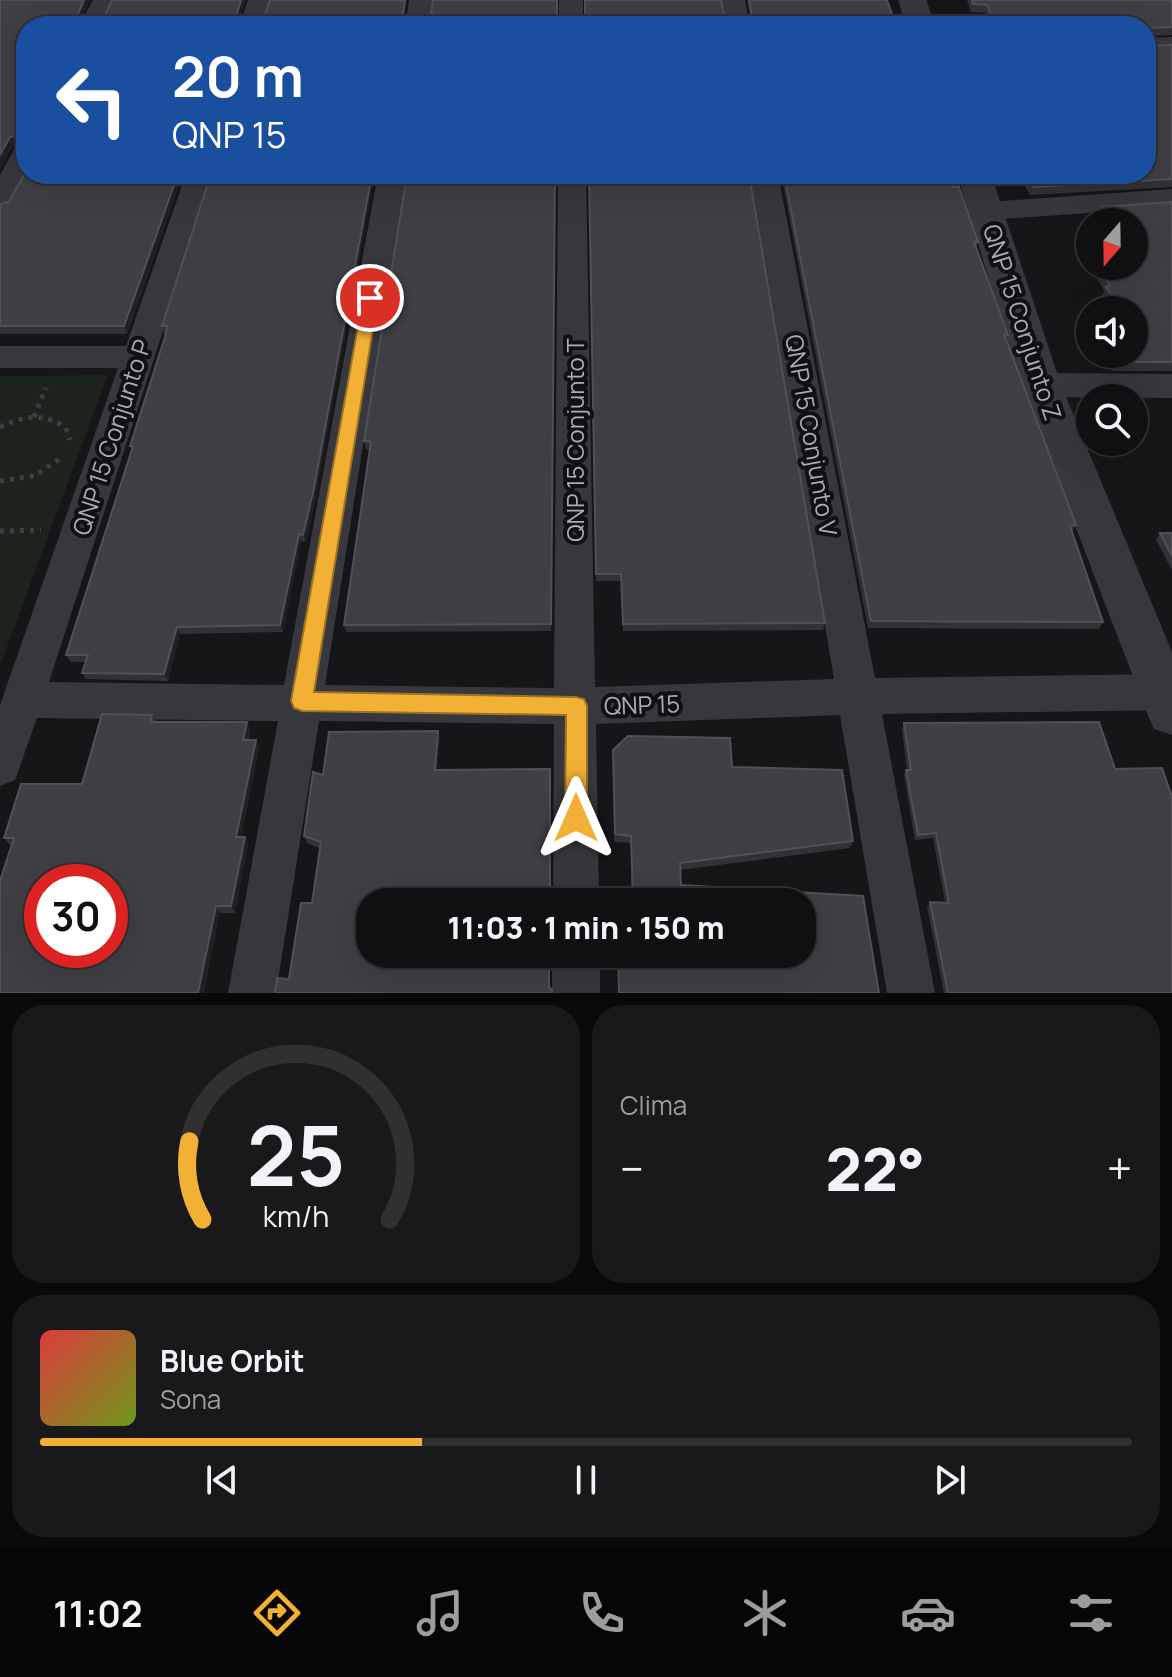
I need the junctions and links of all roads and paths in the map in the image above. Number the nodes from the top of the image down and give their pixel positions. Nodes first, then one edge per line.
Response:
1 (16, 171) edge
2 (197, 184) edge
3 (390, 184) edge
4 (572, 184) edge
5 (766, 184) edge
6 (980, 193) edge
7 (1172, 198) edge
8 (0, 202) edge
9 (0, 357) edge
10 (137, 357) junction
11 (51, 376) dead end
12 (1041, 385) junction
13 (1172, 386) edge
14 (34, 417) junction
15 (0, 427) edge
16 (0, 481) edge
17 (50, 530) dead end
18 (0, 531) edge
19 (859, 696) junction
20 (24, 700) junction
21 (1169, 700) edge
22 (302, 701) junction
23 (576, 706) junction
24 (0, 766) edge
25 (576, 888) edge
26 (576, 968) edge
27 (252, 993) edge
28 (576, 993) edge
29 (911, 993) edge

1 - 8 street
2 - 10 street, QNP 15 Conjunto P
3 - 22 street
4 - 23 street, QNP 15 Conjunto T
5 - 19 street, QNP 15 Conjunto V
6 - 7 street
6 - 12 street, QNP 15 Conjunto Z
9 - 10 street
10 - 20 street, QNP 15 Conjunto P
11 - 14 path
12 - 13 street
12 - 21 street, QNP 15 Conjunto Z
14 - 15 path
14 - 16 path
17 - 18 path
19 - 21 street, QNP 15
19 - 23 street, QNP 15
19 - 29 street, QNP 15 Conjunto V
20 - 22 street, QNP 15
20 - 24 street, QNP 15 Conjunto P
22 - 23 street, QNP 15
22 - 27 street
23 - 25 street, QNP 15 Conjunto T
26 - 28 street

